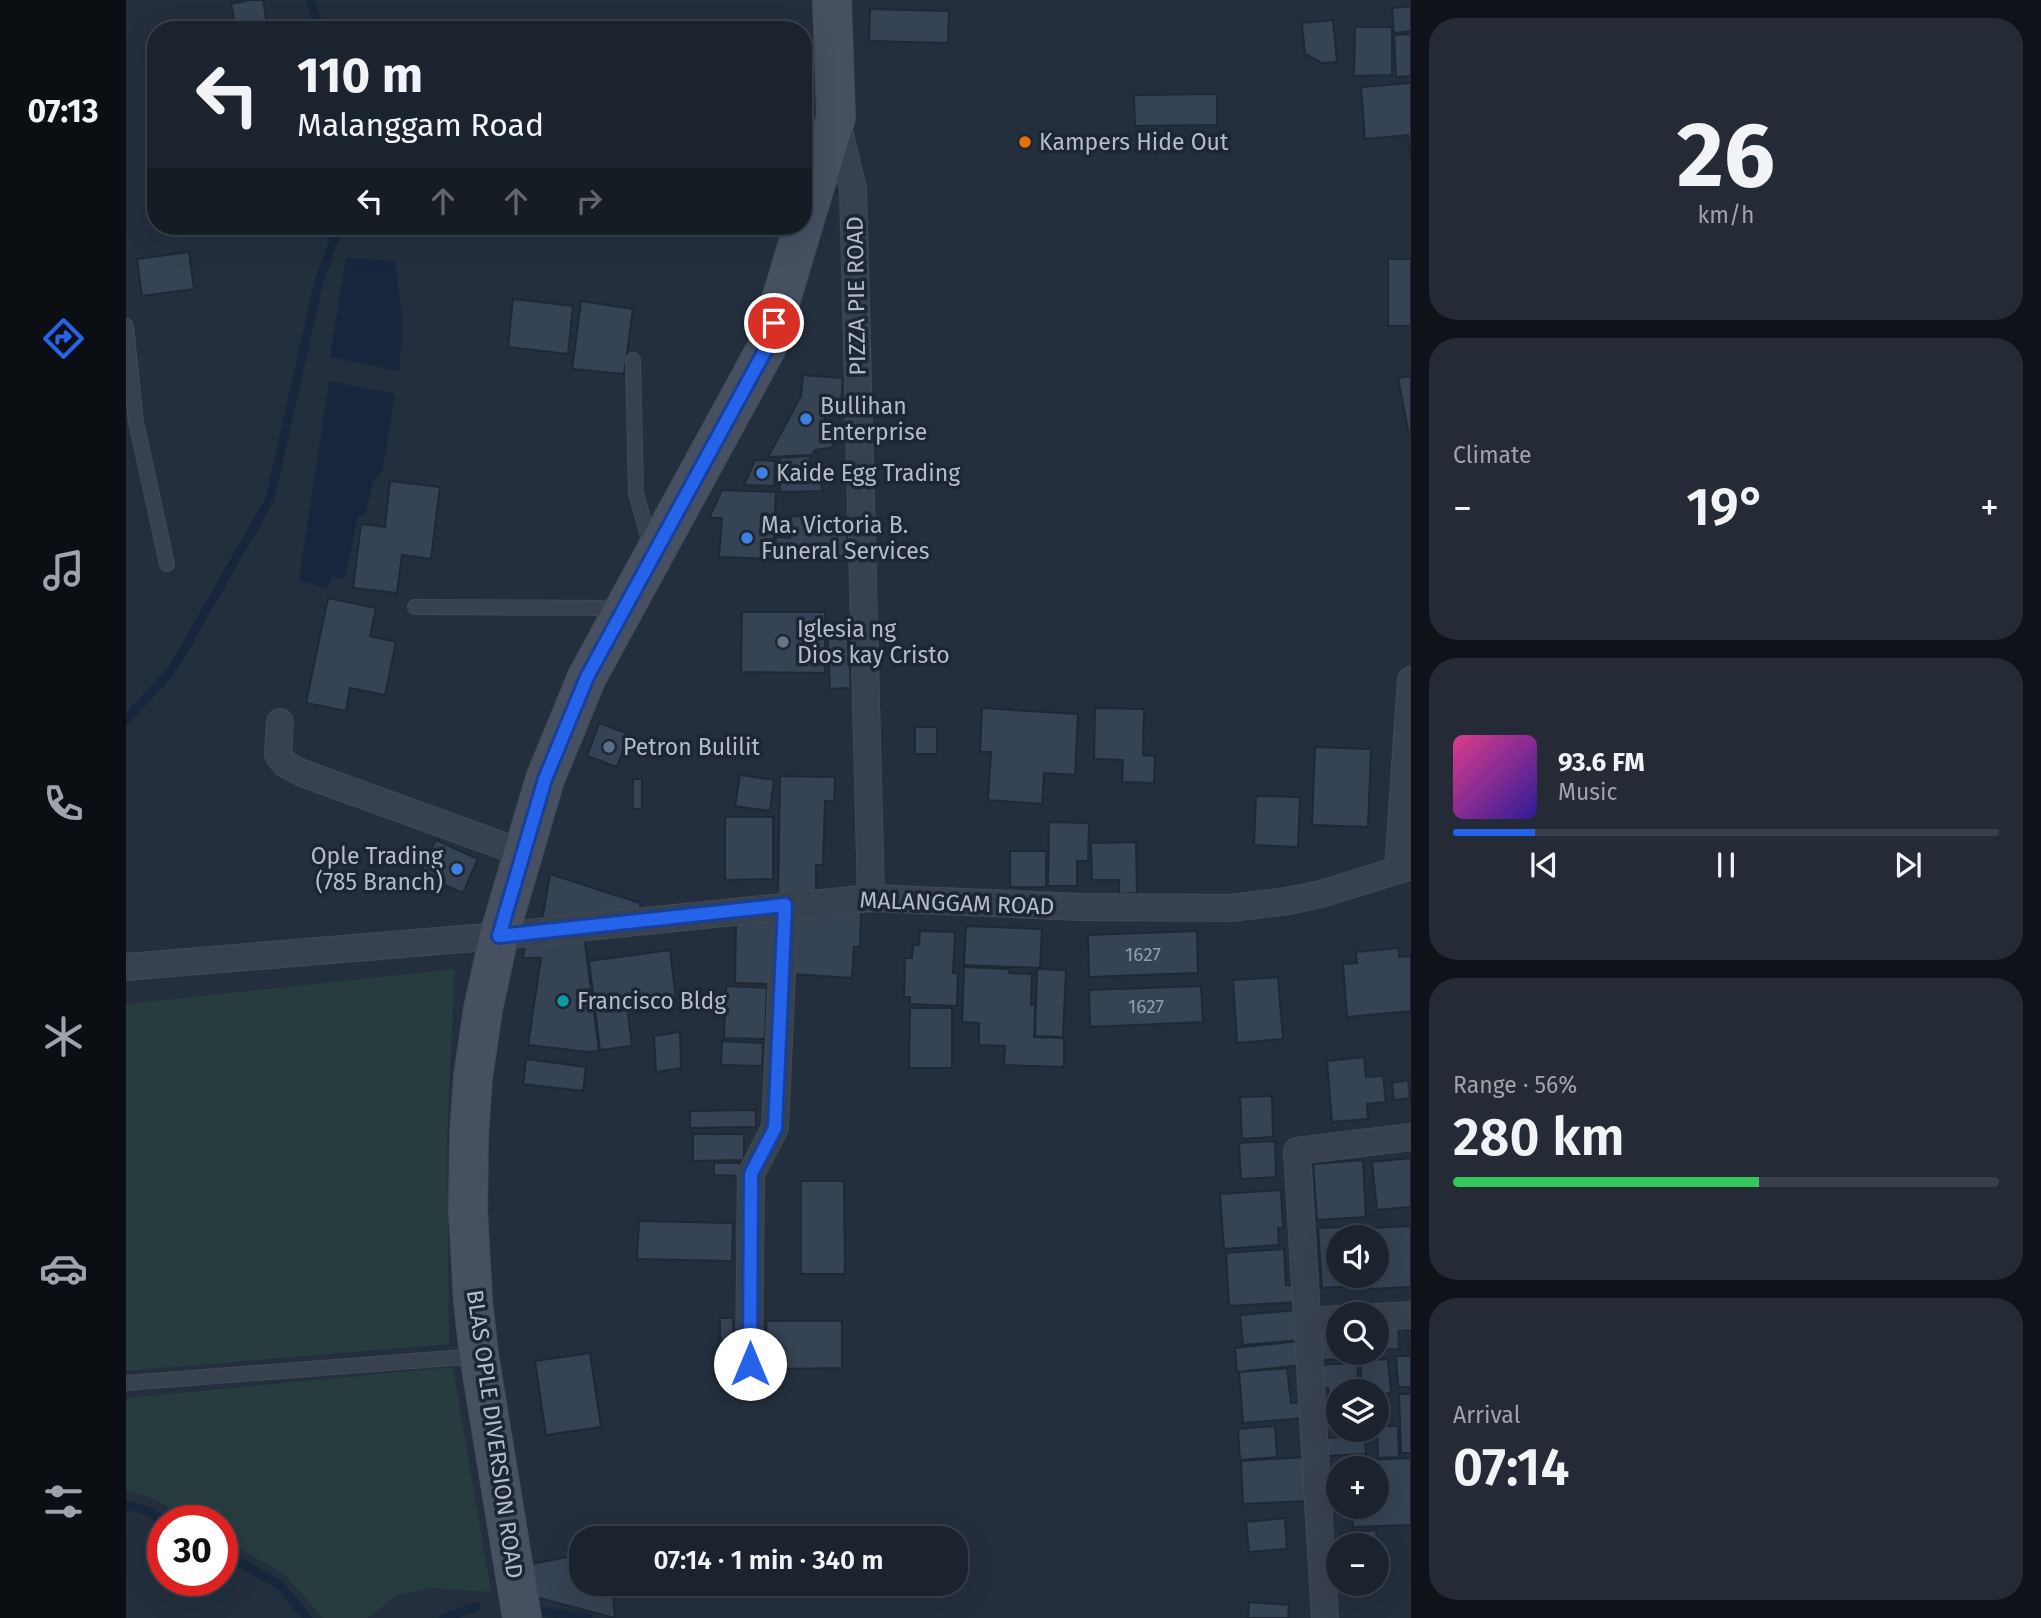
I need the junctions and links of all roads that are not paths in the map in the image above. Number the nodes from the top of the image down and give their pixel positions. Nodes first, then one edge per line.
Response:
1 (832, 0) edge
2 (836, 117) junction
3 (812, 196) edge
4 (800, 235) edge
5 (126, 326) edge
6 (633, 360) dead end
7 (653, 555) junction
8 (167, 564) dead end
9 (415, 607) dead end
10 (625, 608) junction
11 (1411, 680) edge
12 (280, 722) dead end
13 (523, 852) junction
14 (1404, 868) edge
15 (871, 898) junction
16 (785, 905) junction
17 (499, 936) junction
18 (126, 967) edge
19 (1411, 1138) edge
20 (1411, 1315) edge
21 (1389, 1316) edge
22 (1326, 1320) edge
23 (1307, 1321) junction
24 (479, 1355) junction
25 (750, 1364) dead end
26 (126, 1383) edge
27 (522, 1618) edge
28 (1325, 1618) edge

1 - 2 main road, BLAS OPLE DIVERSION ROAD
2 - 3 main road, BLAS OPLE DIVERSION ROAD
2 - 15 street, PIZZA PIE ROAD
4 - 7 main road, BLAS OPLE DIVERSION ROAD
5 - 8 lane
6 - 7 lane
7 - 10 main road, BLAS OPLE DIVERSION ROAD
9 - 10 lane
10 - 13 main road, BLAS OPLE DIVERSION ROAD
11 - 14 street
12 - 13 street
13 - 17 main road, BLAS OPLE DIVERSION ROAD
14 - 15 street, MALANGGAM ROAD
15 - 16 street, MALANGGAM ROAD
16 - 17 street, MALANGGAM ROAD
16 - 25 street
17 - 18 street, MALANGGAM ROAD
17 - 24 main road, BLAS OPLE DIVERSION ROAD
19 - 23 street
20 - 21 street
22 - 23 street
23 - 28 street
24 - 26 lane
24 - 27 main road, BLAS OPLE DIVERSION ROAD

